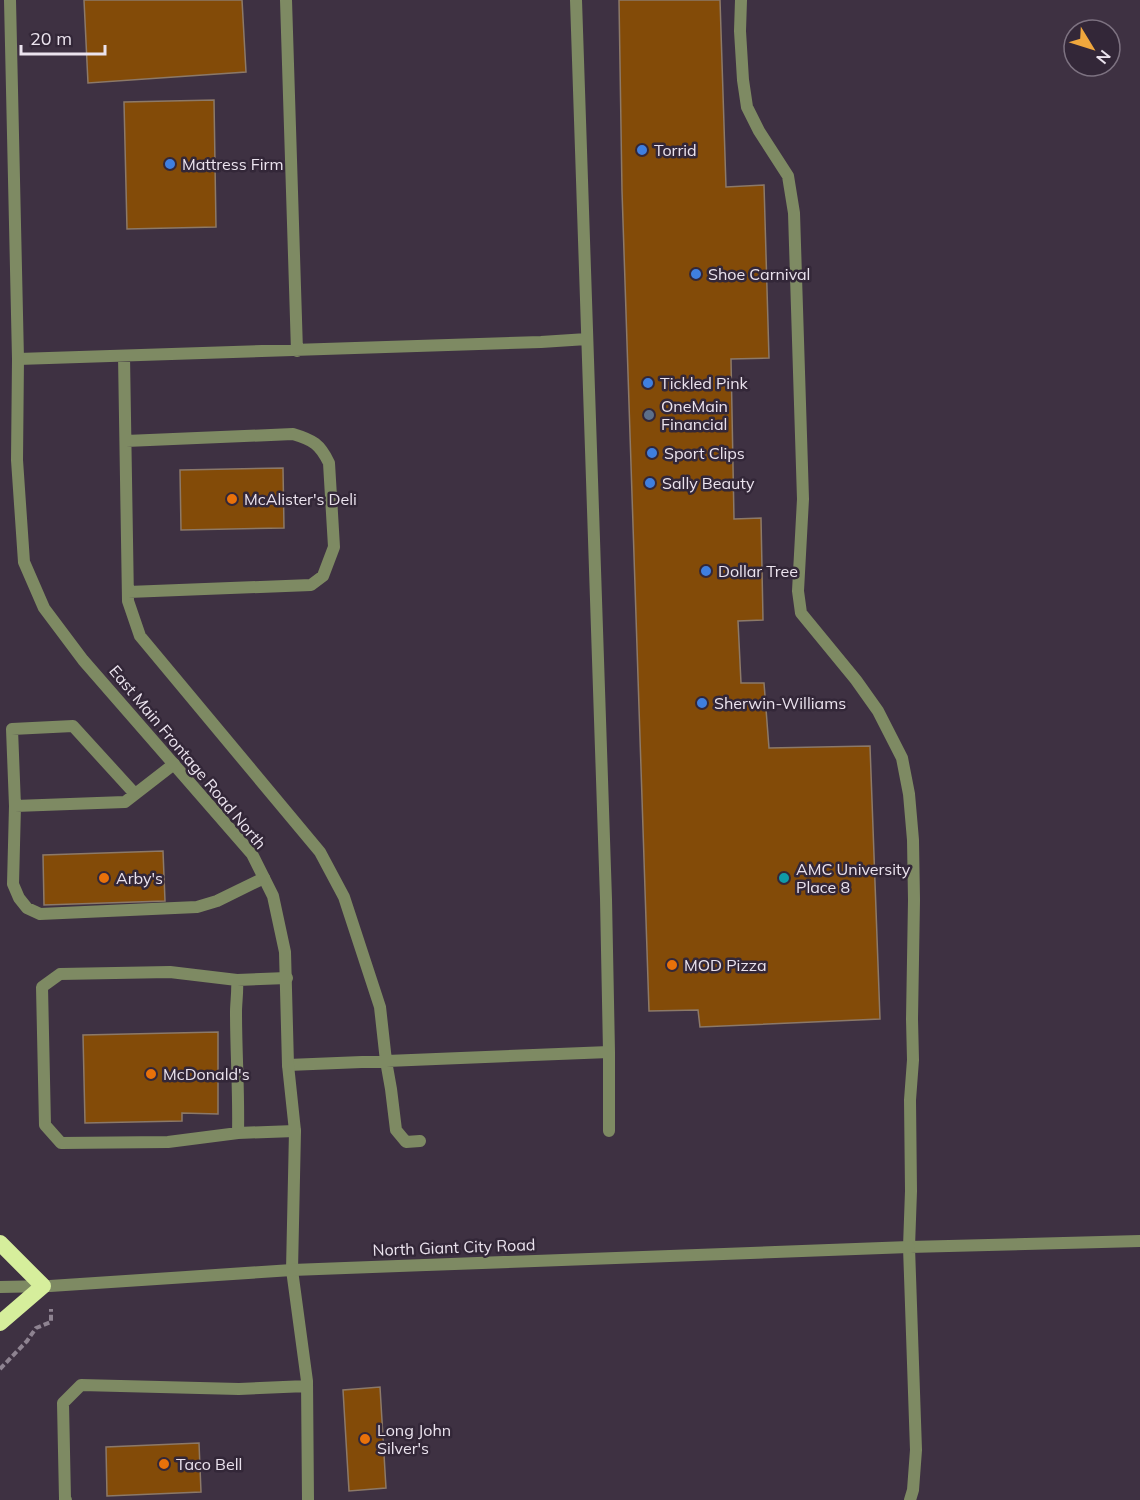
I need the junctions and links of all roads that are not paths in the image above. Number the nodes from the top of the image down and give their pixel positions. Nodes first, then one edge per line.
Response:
1 (10, 0) edge
2 (286, 0) edge
3 (576, 0) edge
4 (741, 0) edge
5 (587, 339) junction
6 (297, 351) junction
7 (124, 356) junction
8 (18, 359) junction
9 (126, 441) junction
10 (128, 592) junction
11 (174, 764) junction
12 (135, 794) junction
13 (15, 806) junction
14 (264, 878) junction
15 (287, 978) junction
16 (238, 986) junction
17 (609, 1052) junction
18 (386, 1061) junction
19 (288, 1065) junction
20 (295, 1131) junction
21 (609, 1131) dead end
22 (238, 1133) junction
23 (420, 1141) dead end
24 (1140, 1241) edge
25 (0, 1243) edge
26 (909, 1247) junction
27 (292, 1270) junction
28 (47, 1286) junction
29 (0, 1287) edge
30 (0, 1323) edge
31 (307, 1386) junction
32 (66, 1500) edge
33 (308, 1500) edge
34 (910, 1500) edge

1 - 8 street, East Main Frontage Road North
2 - 6 street
3 - 5 street
4 - 26 street
5 - 6 street
5 - 17 street
6 - 7 street
7 - 8 street
7 - 9 street
8 - 11 street, East Main Frontage Road North
9 - 10 street
9 - 10 street
10 - 18 street
11 - 12 street
11 - 14 street, East Main Frontage Road North
12 - 13 street
12 - 13 street
13 - 14 street
14 - 15 street, East Main Frontage Road North
15 - 16 street
15 - 19 street, East Main Frontage Road North
16 - 22 street
16 - 22 street
17 - 18 street
17 - 21 street
18 - 19 street
18 - 23 street
19 - 20 street, East Main Frontage Road North
20 - 22 street
20 - 27 street, East Main Frontage Road North
24 - 26 street, North Giant City Road
25 - 28 highway
26 - 27 street, North Giant City Road
26 - 34 street
27 - 28 street, North Giant City Road
27 - 31 street, East Main Frontage Road North
28 - 29 street, North Giant City Road
28 - 30 highway
31 - 32 street
31 - 33 street, East Main Frontage Road North

